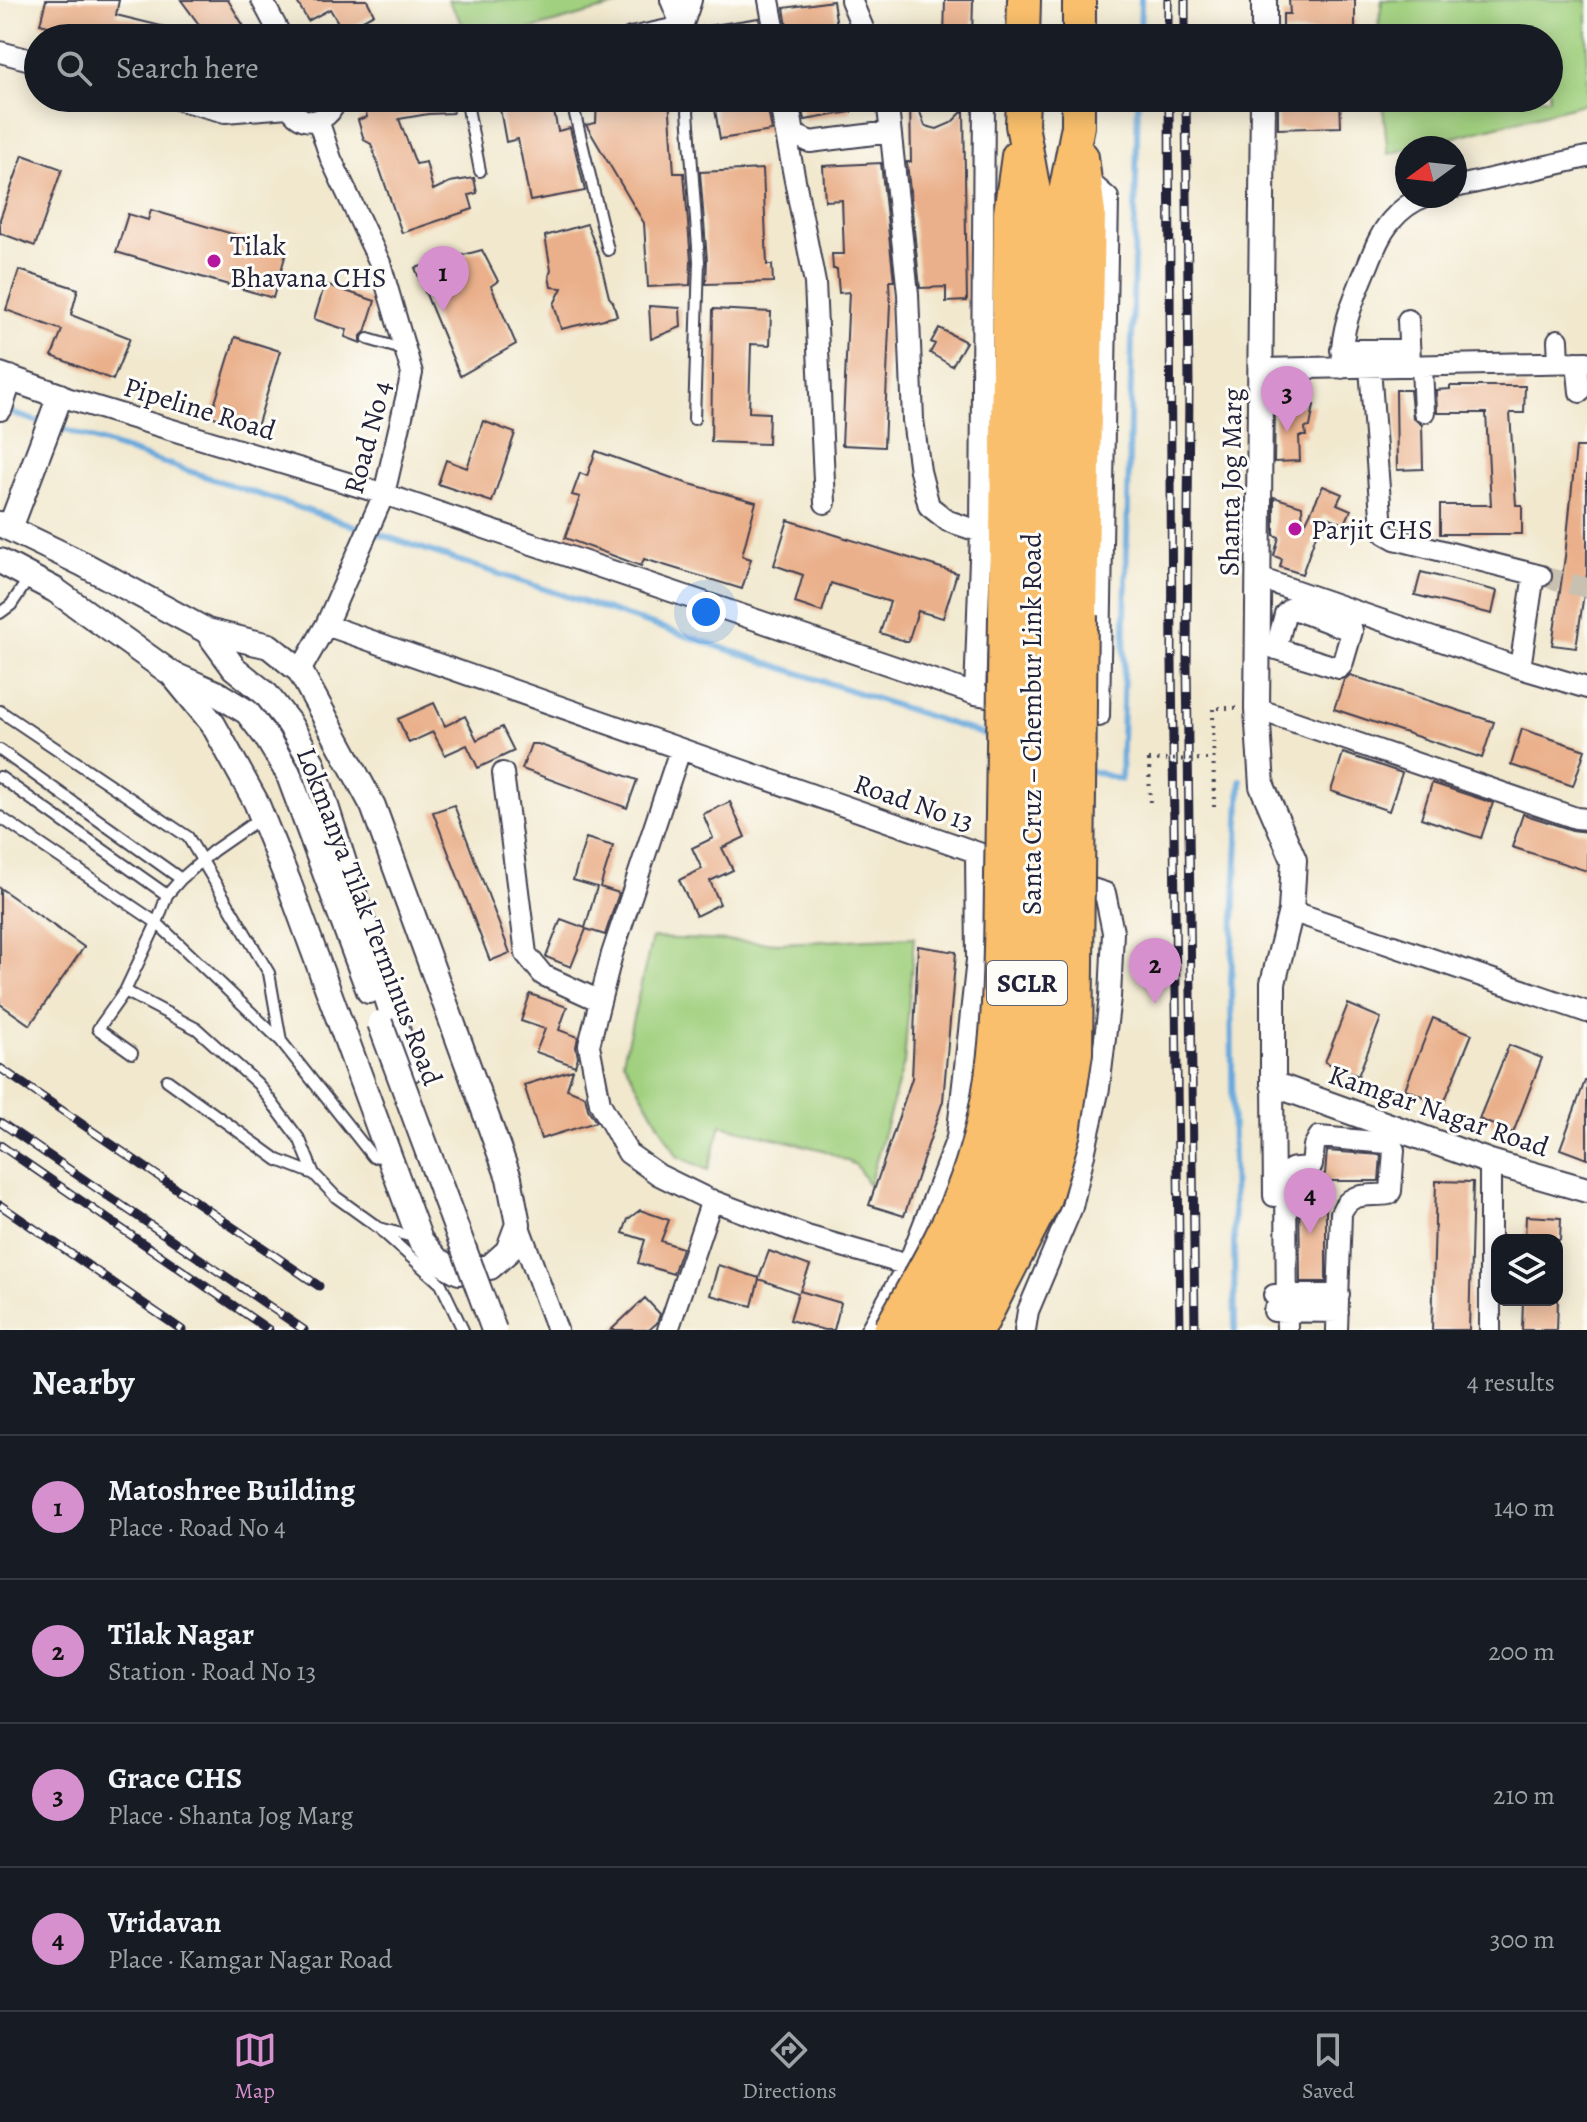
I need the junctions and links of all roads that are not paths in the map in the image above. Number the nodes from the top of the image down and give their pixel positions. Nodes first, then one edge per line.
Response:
1 (262, 0) edge
2 (671, 0) edge
3 (691, 0) edge
4 (761, 0) edge
5 (769, 0) edge
6 (851, 0) edge
7 (1024, 0) edge
8 (1079, 0) edge
9 (1264, 0) edge
10 (275, 24) edge
11 (679, 24) edge
12 (684, 24) edge
13 (765, 24) edge
14 (773, 24) edge
15 (861, 24) edge
16 (1023, 24) edge
17 (1079, 24) edge
18 (1264, 24) edge
19 (0, 52) edge
20 (24, 58) edge
21 (292, 112) edge
22 (330, 112) edge
23 (469, 112) edge
24 (574, 112) edge
25 (688, 112) edge
26 (782, 112) edge
27 (790, 112) edge
28 (888, 112) edge
29 (984, 112) edge
30 (1022, 112) edge
31 (1078, 112) edge
32 (1263, 112) edge
33 (318, 120) junction
34 (890, 132) junction
35 (1587, 157) edge
36 (480, 171) dead end
37 (1084, 177) junction
38 (1467, 184) edge
39 (1403, 208) edge
40 (608, 250) dead end
41 (1408, 320) dead end
42 (368, 339) dead end
43 (1558, 340) dead end
44 (405, 350) junction
45 (1341, 359) junction
46 (1414, 361) junction
47 (1574, 362) edge
48 (1370, 367) junction
49 (1262, 369) junction
50 (3, 390) edge
51 (1580, 392) dead end
52 (60, 396) junction
53 (1424, 412) dead end
54 (694, 419) dead end
55 (381, 500) junction
56 (825, 503) dead end
57 (5, 526) edge
58 (981, 532) junction
59 (0, 561) edge
60 (30, 576) junction
61 (1259, 578) junction
62 (0, 613) edge
63 (1043, 616) junction
64 (1353, 622) junction
65 (326, 625) junction
66 (207, 631) junction
67 (1267, 646) junction
68 (1520, 668) junction
69 (300, 671) junction
70 (172, 674) junction
71 (1587, 688) edge
72 (975, 694) junction
73 (1257, 709) junction
74 (0, 711) edge
75 (0, 750) edge
76 (680, 750) junction
77 (503, 773) dead end
78 (0, 777) edge
79 (0, 817) edge
80 (262, 817) junction
81 (1587, 819) edge
82 (976, 853) junction
83 (203, 860) junction
84 (181, 879) junction
85 (167, 895) junction
86 (1291, 911) junction
87 (157, 923) junction
88 (125, 991) junction
89 (600, 1001) junction
90 (1587, 1012) edge
91 (281, 1041) junction
92 (132, 1053) dead end
93 (167, 1080) dead end
94 (1273, 1084) junction
95 (1352, 1112) junction
96 (1350, 1139) junction
97 (388, 1155) junction
98 (1490, 1162) junction
99 (314, 1174) junction
100 (1587, 1190) edge
101 (1280, 1198) junction
102 (712, 1200) junction
103 (518, 1224) junction
104 (379, 1228) junction
105 (420, 1240) junction
106 (908, 1265) junction
107 (1280, 1312) edge
108 (1338, 1312) edge
109 (463, 1330) edge
110 (494, 1330) edge
111 (512, 1330) edge
112 (557, 1330) edge
113 (668, 1330) edge
114 (871, 1330) edge
115 (890, 1330) edge
116 (921, 1330) edge
117 (948, 1330) edge
118 (978, 1330) edge
119 (1025, 1330) edge
120 (1490, 1330) edge

1 - 10 street
2 - 11 street
3 - 12 street
4 - 13 street
5 - 14 street
6 - 15 street
7 - 16 highway
8 - 17 highway
9 - 18 street
19 - 20 street
21 - 33 street
22 - 33 street
23 - 36 lane
24 - 40 lane
25 - 54 lane
26 - 56 street
27 - 34 street
28 - 34 street
29 - 58 street
30 - 63 highway, Santa Cruz – Chembur Link Road / SCLR
31 - 37 highway
31 - 63 highway, Santa Cruz – Chembur Link Road / SCLR
32 - 49 street, Shanta Jog Marg
33 - 44 street, Road No 4
34 - 58 street
35 - 38 street
37 - 63 highway
37 - 72 street, Pipeline Road
39 - 45 street
41 - 46 street
42 - 44 lane
43 - 47 street
44 - 55 street, Road No 4
45 - 46 street
45 - 48 street
45 - 49 street
46 - 47 street
46 - 48 street
46 - 53 street
47 - 51 street
48 - 68 street
49 - 61 street, Shanta Jog Marg
50 - 52 street, Pipeline Road
52 - 55 street, Pipeline Road
52 - 57 street
55 - 65 street, Road No 4
55 - 72 street, Pipeline Road
57 - 66 street, Lokmanya Tilak Terminus Road
58 - 72 street
59 - 60 street, Lokmanya Tilak Terminus Road
60 - 62 lane
60 - 70 street, Lokmanya Tilak Terminus Road
61 - 64 street
61 - 67 street, Shanta Jog Marg
63 - 115 highway, bridge
63 - 116 highway, Santa Cruz – Chembur Link Road / SCLR, bridge
63 - 117 highway, Santa Cruz – Chembur Link Road / SCLR, bridge
63 - 118 highway, bridge
64 - 67 street
64 - 67 street
64 - 68 street
65 - 69 street, Road No 4
65 - 76 street, Road No 13
66 - 69 street
66 - 111 street, Lokmanya Tilak Terminus Road
67 - 73 street, Shanta Jog Marg
68 - 71 street
69 - 103 street
70 - 80 street
70 - 110 street, Lokmanya Tilak Terminus Road, bridge
73 - 81 street
73 - 86 street, Shanta Jog Marg
74 - 83 lane
75 - 84 lane
76 - 82 street, Road No 13
76 - 89 street
77 - 89 street
78 - 85 lane
79 - 87 lane
80 - 83 lane
80 - 97 street
82 - 106 street
82 - 119 street, Road No 13
83 - 84 lane
83 - 91 lane
84 - 85 lane
85 - 87 lane
86 - 90 street
86 - 94 street
87 - 88 lane
87 - 91 lane
88 - 92 lane
88 - 99 lane
89 - 102 street
91 - 97 lane
93 - 99 lane
94 - 95 street, Kamgar Nagar Road
94 - 101 street
95 - 96 street
95 - 98 street, Kamgar Nagar Road
96 - 101 street
96 - 108 street
97 - 105 street
98 - 100 street, Kamgar Nagar Road
98 - 120 street
99 - 104 lane
101 - 107 street
102 - 106 street
102 - 113 street
103 - 105 street
103 - 112 street
104 - 105 lane
104 - 109 lane
106 - 114 street
107 - 108 street

